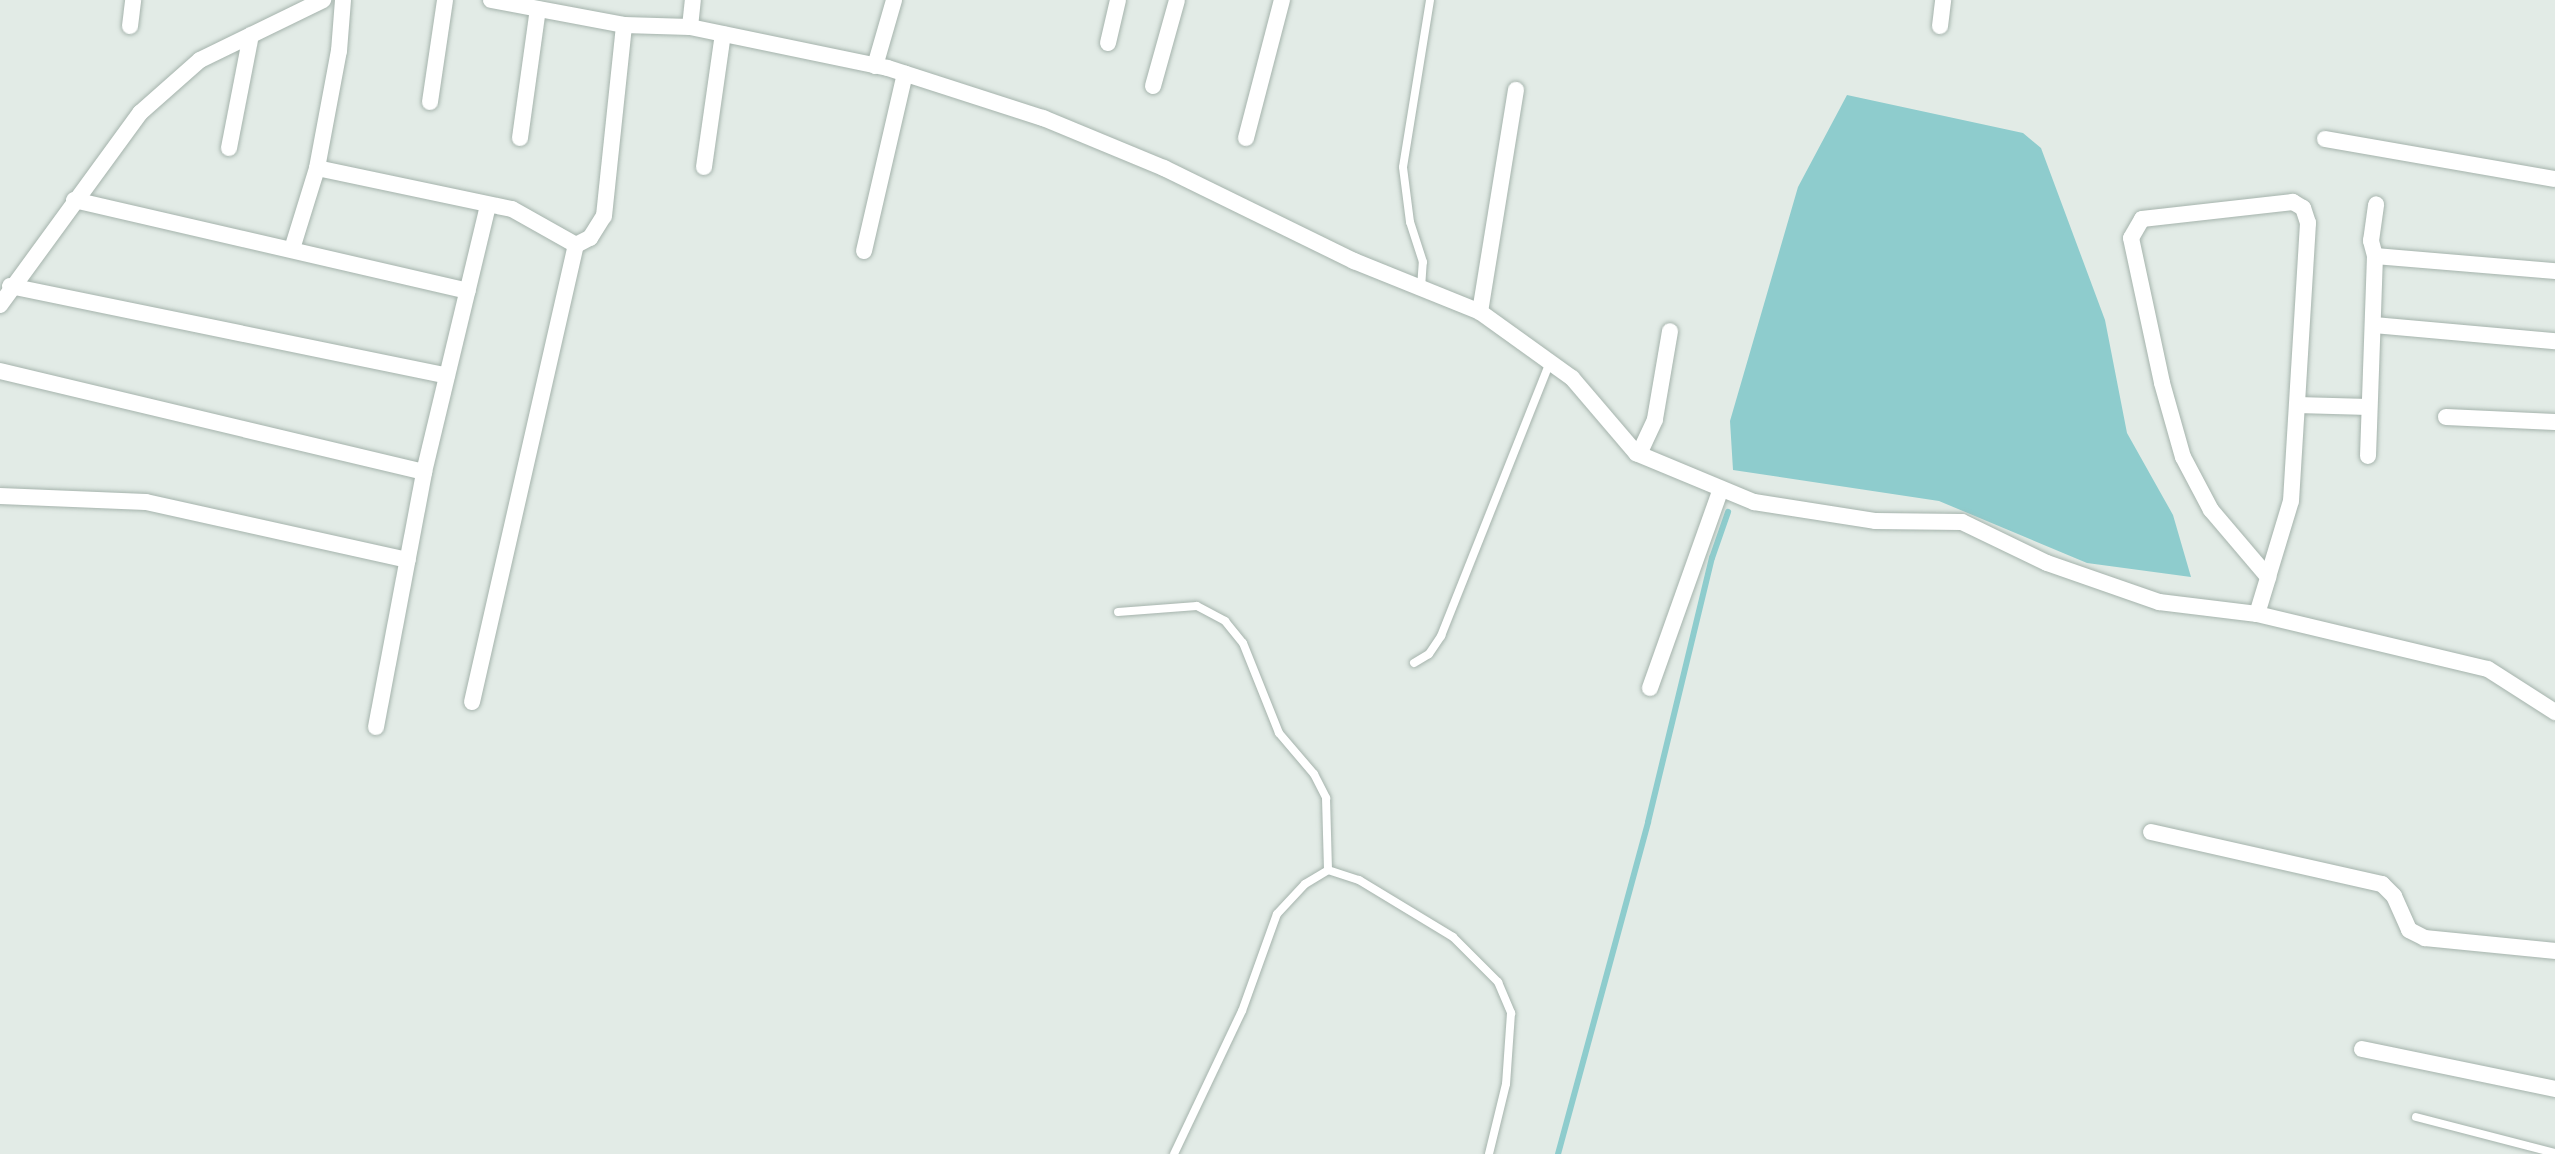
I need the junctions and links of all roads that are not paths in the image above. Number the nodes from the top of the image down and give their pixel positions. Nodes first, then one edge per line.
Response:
1 (133, 0) edge
2 (323, 0) edge
3 (344, 0) edge
4 (445, 0) edge
5 (491, 0) edge
6 (693, 0) edge
7 (894, 0) edge
8 (1118, 0) edge
9 (1177, 0) edge
10 (1282, 0) edge
11 (1430, 0) edge
12 (1943, 0) edge
13 (538, 9) junction
14 (624, 25) junction
15 (130, 26) dead end
16 (1940, 26) dead end
17 (691, 27) junction
18 (723, 34) junction
19 (251, 35) junction
20 (1108, 43) dead end
21 (875, 66) junction
22 (905, 74) junction
23 (1153, 86) dead end
24 (1516, 90) dead end
25 (430, 102) dead end
26 (520, 138) dead end
27 (1246, 138) dead end
28 (2325, 139) dead end
29 (229, 148) dead end
30 (704, 167) dead end
31 (317, 168) junction
32 (2555, 180) edge
33 (74, 200) junction
34 (2376, 204) dead end
35 (488, 206) junction
36 (576, 245) junction
37 (292, 249) junction
38 (864, 251) dead end
39 (2375, 256) junction
40 (2555, 271) edge
41 (10, 286) junction
42 (1421, 288) junction
43 (468, 291) junction
44 (0, 304) edge
45 (1480, 312) junction
46 (2374, 325) junction
47 (1670, 331) dead end
48 (2555, 341) edge
49 (1549, 364) junction
50 (0, 370) edge
51 (447, 376) junction
52 (2297, 405) junction
53 (2370, 407) junction
54 (2446, 417) dead end
55 (2555, 422) edge
56 (1639, 454) junction
57 (2368, 456) dead end
58 (424, 472) junction
59 (1721, 489) junction
60 (0, 496) edge
61 (408, 561) junction
62 (2269, 577) junction
63 (1118, 612) dead end
64 (2258, 614) junction
65 (1414, 663) dead end
66 (1650, 688) dead end
67 (472, 702) dead end
68 (2555, 712) edge
69 (376, 727) dead end
70 (2151, 832) dead end
71 (1328, 870) junction
72 (2555, 951) edge
73 (2362, 1049) dead end
74 (2555, 1089) edge
75 (2416, 1117) dead end
76 (2555, 1153) edge
77 (1174, 1154) edge
78 (1489, 1154) edge

1 - 15 street
2 - 19 street
3 - 31 street
4 - 25 street
5 - 13 street
6 - 17 street
7 - 21 street
8 - 20 street
9 - 23 street
10 - 27 street
11 - 42 lane
12 - 16 street
13 - 14 street
13 - 26 street
14 - 17 street
14 - 36 street
17 - 18 street
18 - 21 street
18 - 30 street
19 - 29 street
19 - 33 street
21 - 22 street
22 - 38 street
22 - 42 street
24 - 45 street
28 - 32 street
31 - 35 street
31 - 37 street
33 - 37 street
33 - 41 street
34 - 39 street
35 - 36 street
35 - 43 street
36 - 67 street
37 - 43 street
39 - 40 street
39 - 46 street
41 - 44 street
41 - 51 street
42 - 45 street
43 - 51 street
45 - 49 street
46 - 48 street
46 - 53 street
47 - 56 street
49 - 56 street
49 - 65 lane
50 - 58 street
51 - 58 street
52 - 53 street
52 - 62 street
52 - 62 street
53 - 57 street
54 - 55 street
56 - 59 street
58 - 61 street
59 - 64 street
59 - 66 street
60 - 61 street
61 - 69 street
62 - 64 street
63 - 71 lane
64 - 68 street
70 - 72 street
71 - 77 lane
71 - 78 lane
73 - 74 street
75 - 76 lane

